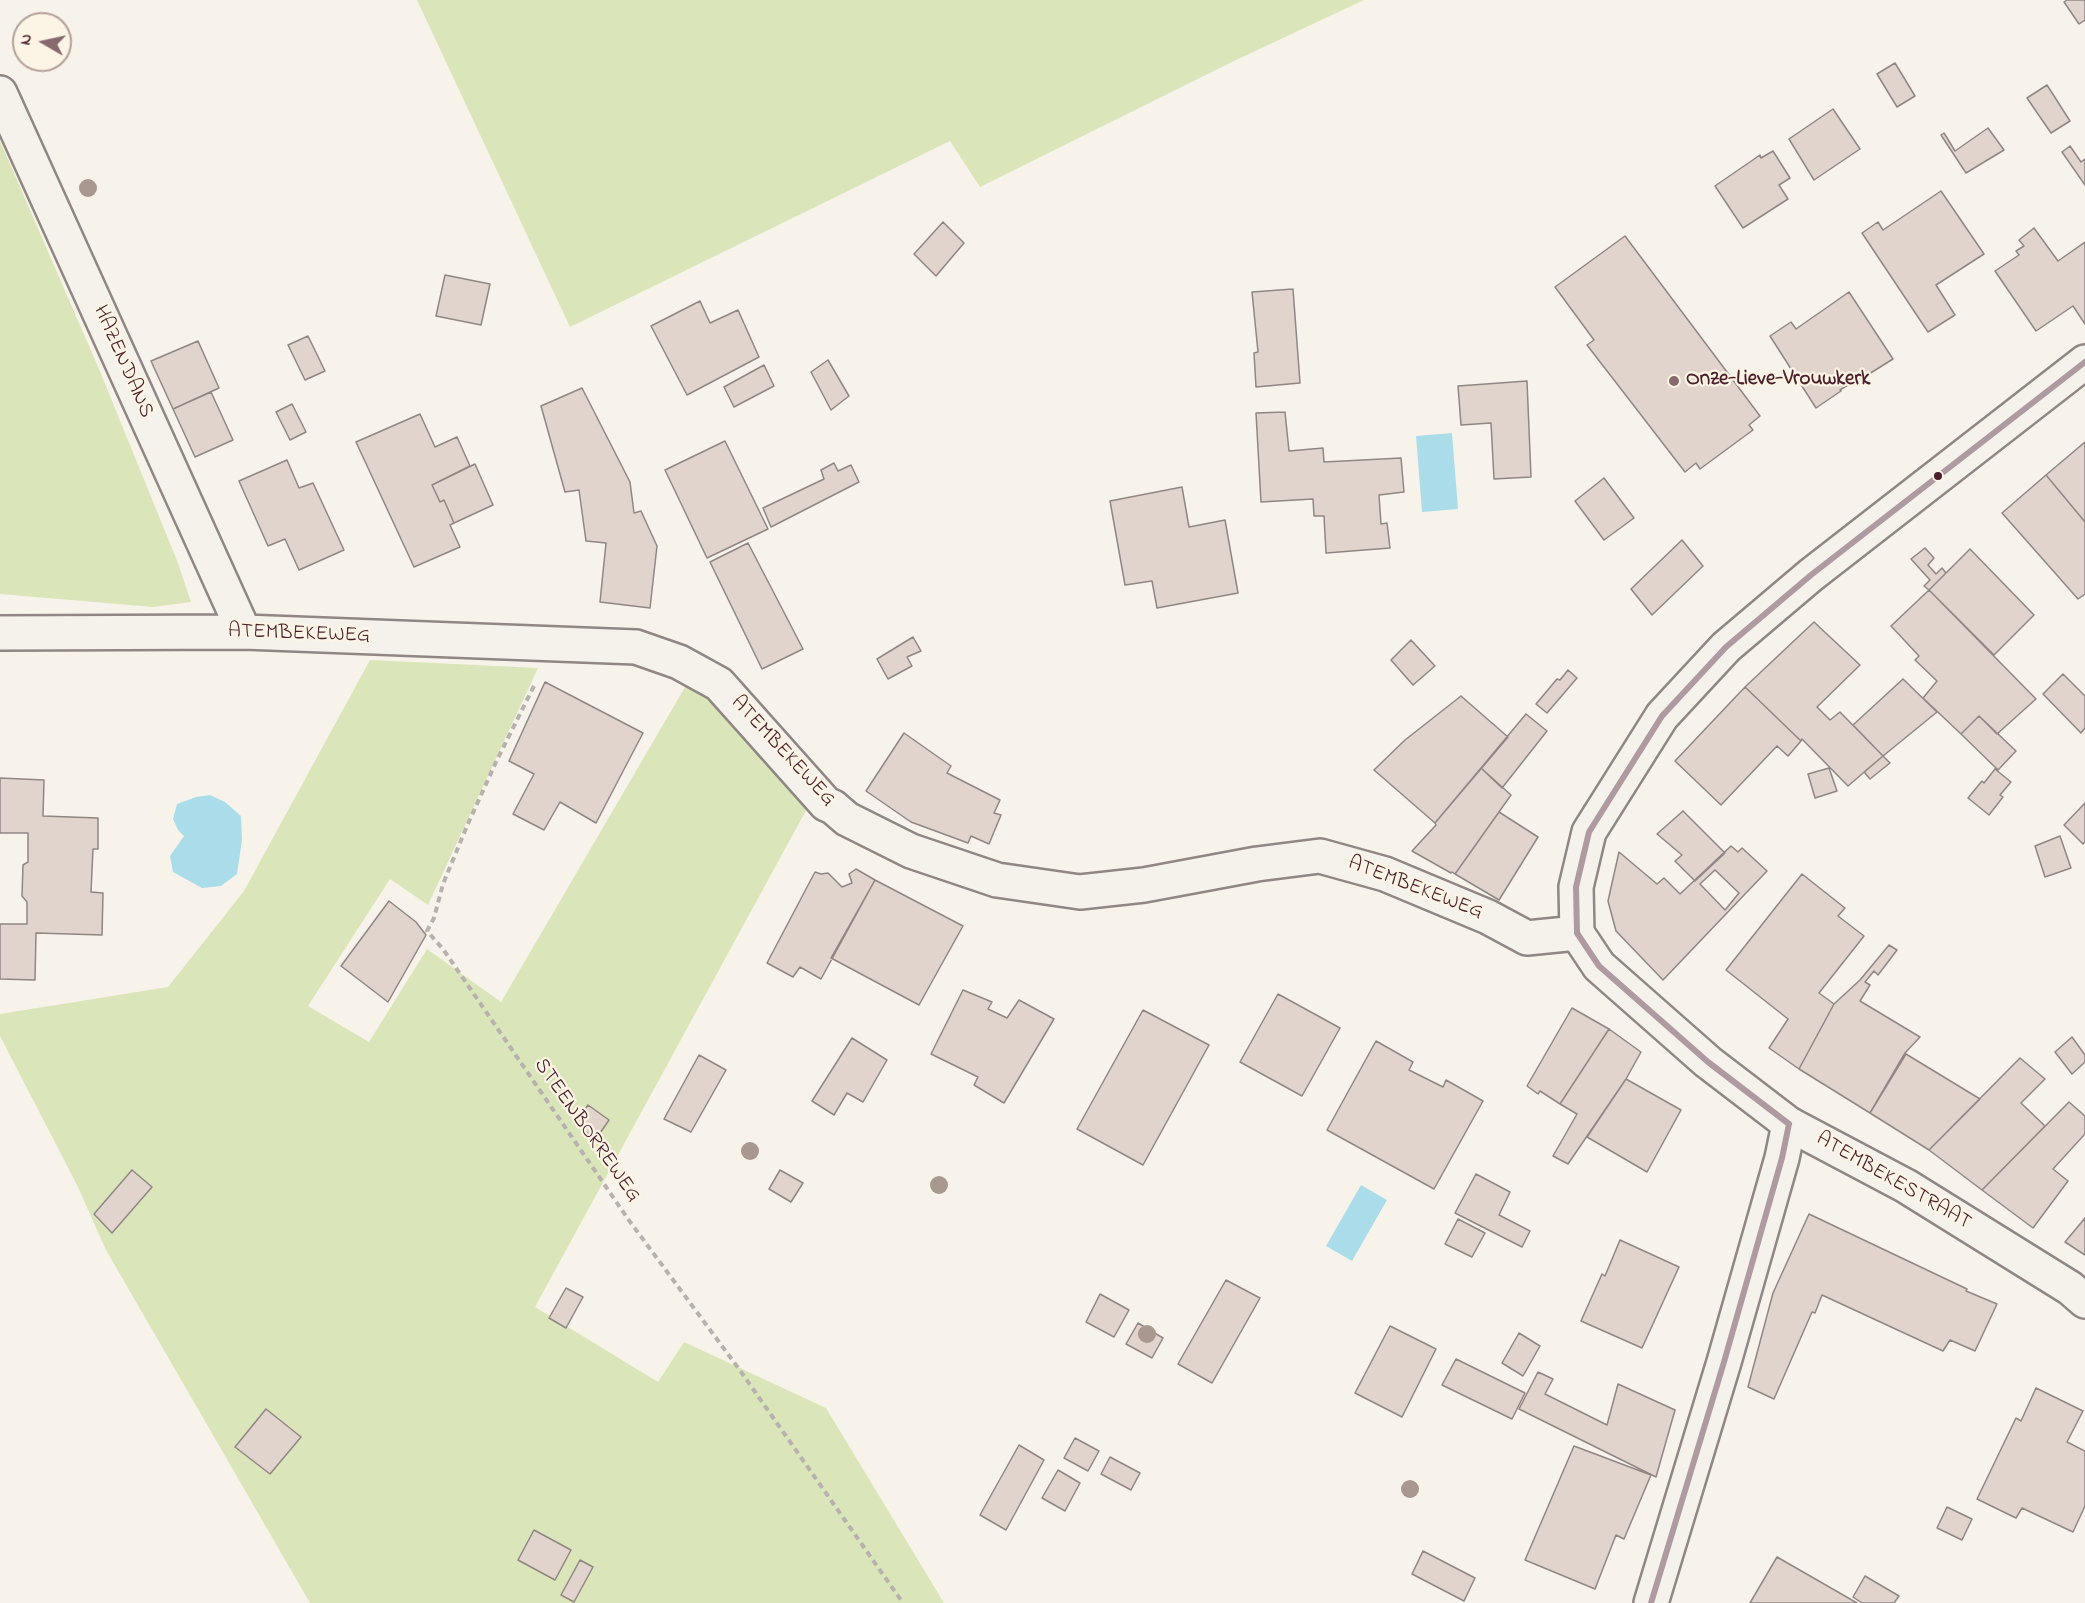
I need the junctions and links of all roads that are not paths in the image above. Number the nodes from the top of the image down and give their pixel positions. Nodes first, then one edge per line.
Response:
1 (0, 93) edge
2 (2085, 362) edge
3 (244, 632) junction
4 (0, 633) edge
5 (1577, 933) junction
6 (1789, 1124) junction
7 (2085, 1301) edge
8 (1651, 1603) edge

1 - 3 street, HAZENDANS
2 - 5 street
3 - 4 street, ATEMBEKEWEG
3 - 5 street, ATEMBEKEWEG
5 - 6 street, ATEMBEKESTRAAT
6 - 7 street, ATEMBEKESTRAAT
6 - 8 street

